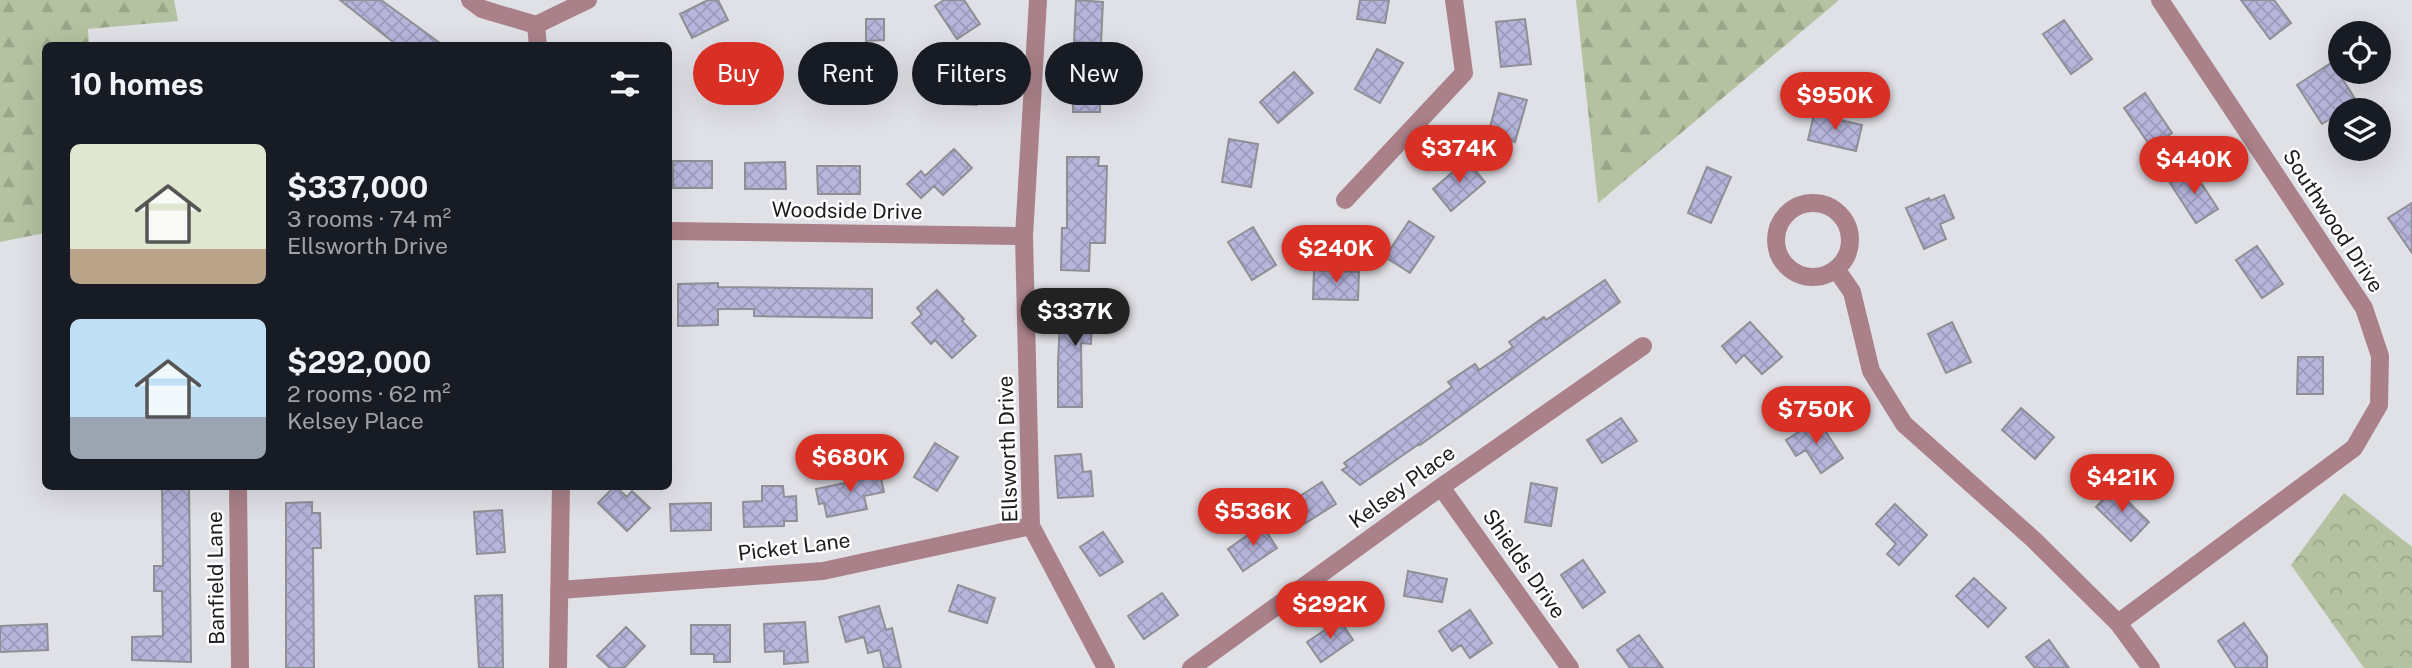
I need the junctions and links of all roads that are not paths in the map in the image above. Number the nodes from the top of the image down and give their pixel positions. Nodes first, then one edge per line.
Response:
1 (470, 0) edge
2 (588, 0) edge
3 (1038, 0) edge
4 (1454, 0) edge
5 (2160, 0) edge
6 (536, 25) junction
7 (538, 42) edge
8 (1345, 200) dead end
9 (672, 232) edge
10 (1024, 236) junction
11 (1836, 269) junction
12 (1643, 346) dead end
13 (1441, 486) junction
14 (238, 490) edge
15 (561, 490) edge
16 (1031, 526) junction
17 (559, 590) junction
18 (2118, 623) junction
19 (240, 668) edge
20 (558, 668) edge
21 (1106, 668) edge
22 (1191, 668) edge
23 (1570, 668) edge
24 (2151, 668) edge

1 - 6 street
2 - 6 street
3 - 10 street, Ellsworth Drive
4 - 8 street
5 - 18 street, Southwood Drive
6 - 7 street
9 - 10 street, Woodside Drive
10 - 16 street, Ellsworth Drive
11 - 11 street
11 - 18 street
12 - 13 street, Kelsey Place
13 - 22 street, Kelsey Place
13 - 23 street, Shields Drive
14 - 19 street, Banfield Lane
15 - 17 street
16 - 17 street, Picket Lane
16 - 21 street, Ellsworth Drive
17 - 20 street
18 - 24 street

